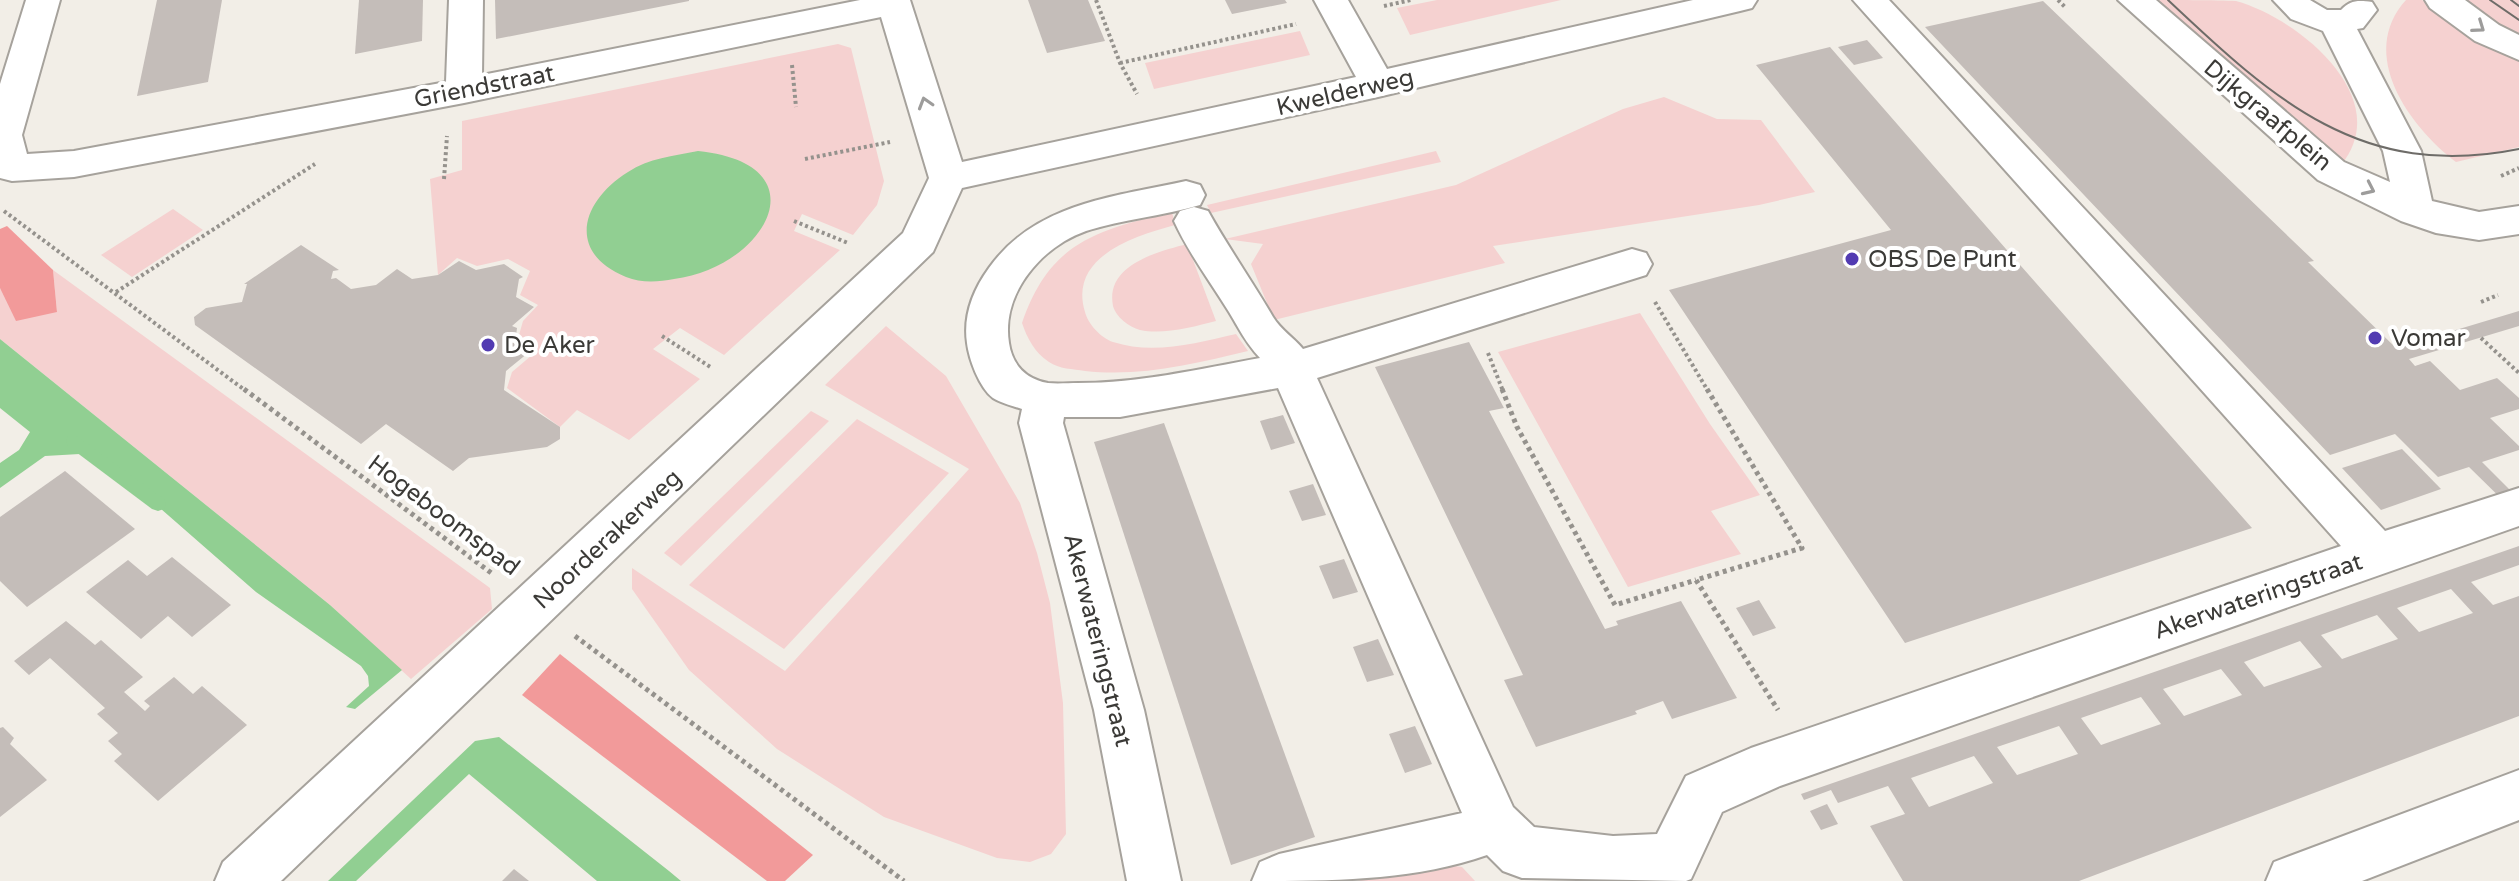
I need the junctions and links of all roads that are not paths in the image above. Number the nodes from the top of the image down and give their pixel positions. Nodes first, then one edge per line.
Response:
1 (43, 0) edge
2 (466, 0) edge
3 (1740, 0) edge
4 (1870, 0) edge
5 (2135, 0) edge
6 (2290, 0) edge
7 (2442, 0) edge
8 (893, 2) edge
9 (1679, 6) edge
10 (1336, 8) edge
11 (814, 10) edge
12 (2346, 11) edge
13 (2519, 49) edge
14 (1378, 85) junction
15 (464, 91) junction
16 (948, 178) junction
17 (2415, 211) junction
18 (2519, 220) edge
19 (1632, 264) road end
20 (1291, 369) junction
21 (1045, 400) junction
22 (2519, 507) edge
23 (2377, 554) junction
24 (2519, 795) edge
25 (1494, 825) junction
26 (1678, 870) edge
27 (242, 881) edge
28 (1154, 881) edge
29 (1279, 881) edge
30 (2293, 881) edge

1 - 15 street, Griendstraat
2 - 15 street
3 - 9 street, Kwelderweg
4 - 23 street, Akerwateringstraat
5 -> 17 street, Dijkgraafplein
6 - 12 street
7 -> 13 street
8 - 11 street, Griendstraat
16 -> 8 street
9 - 14 street, Kwelderweg
10 - 14 street
11 - 15 street, Griendstraat
12 - 17 street
14 - 16 street, Kwelderweg
16 - 27 street, Noorderakerweg
17 - 18 street, Dijkgraafplein
19 - 20 street
20 - 21 street
20 - 21 street
20 - 25 street
21 - 28 street, Akerwateringstraat
22 - 23 street
23 - 26 street, Akerwateringstraat
24 - 30 street
25 - 26 street
25 - 29 street

